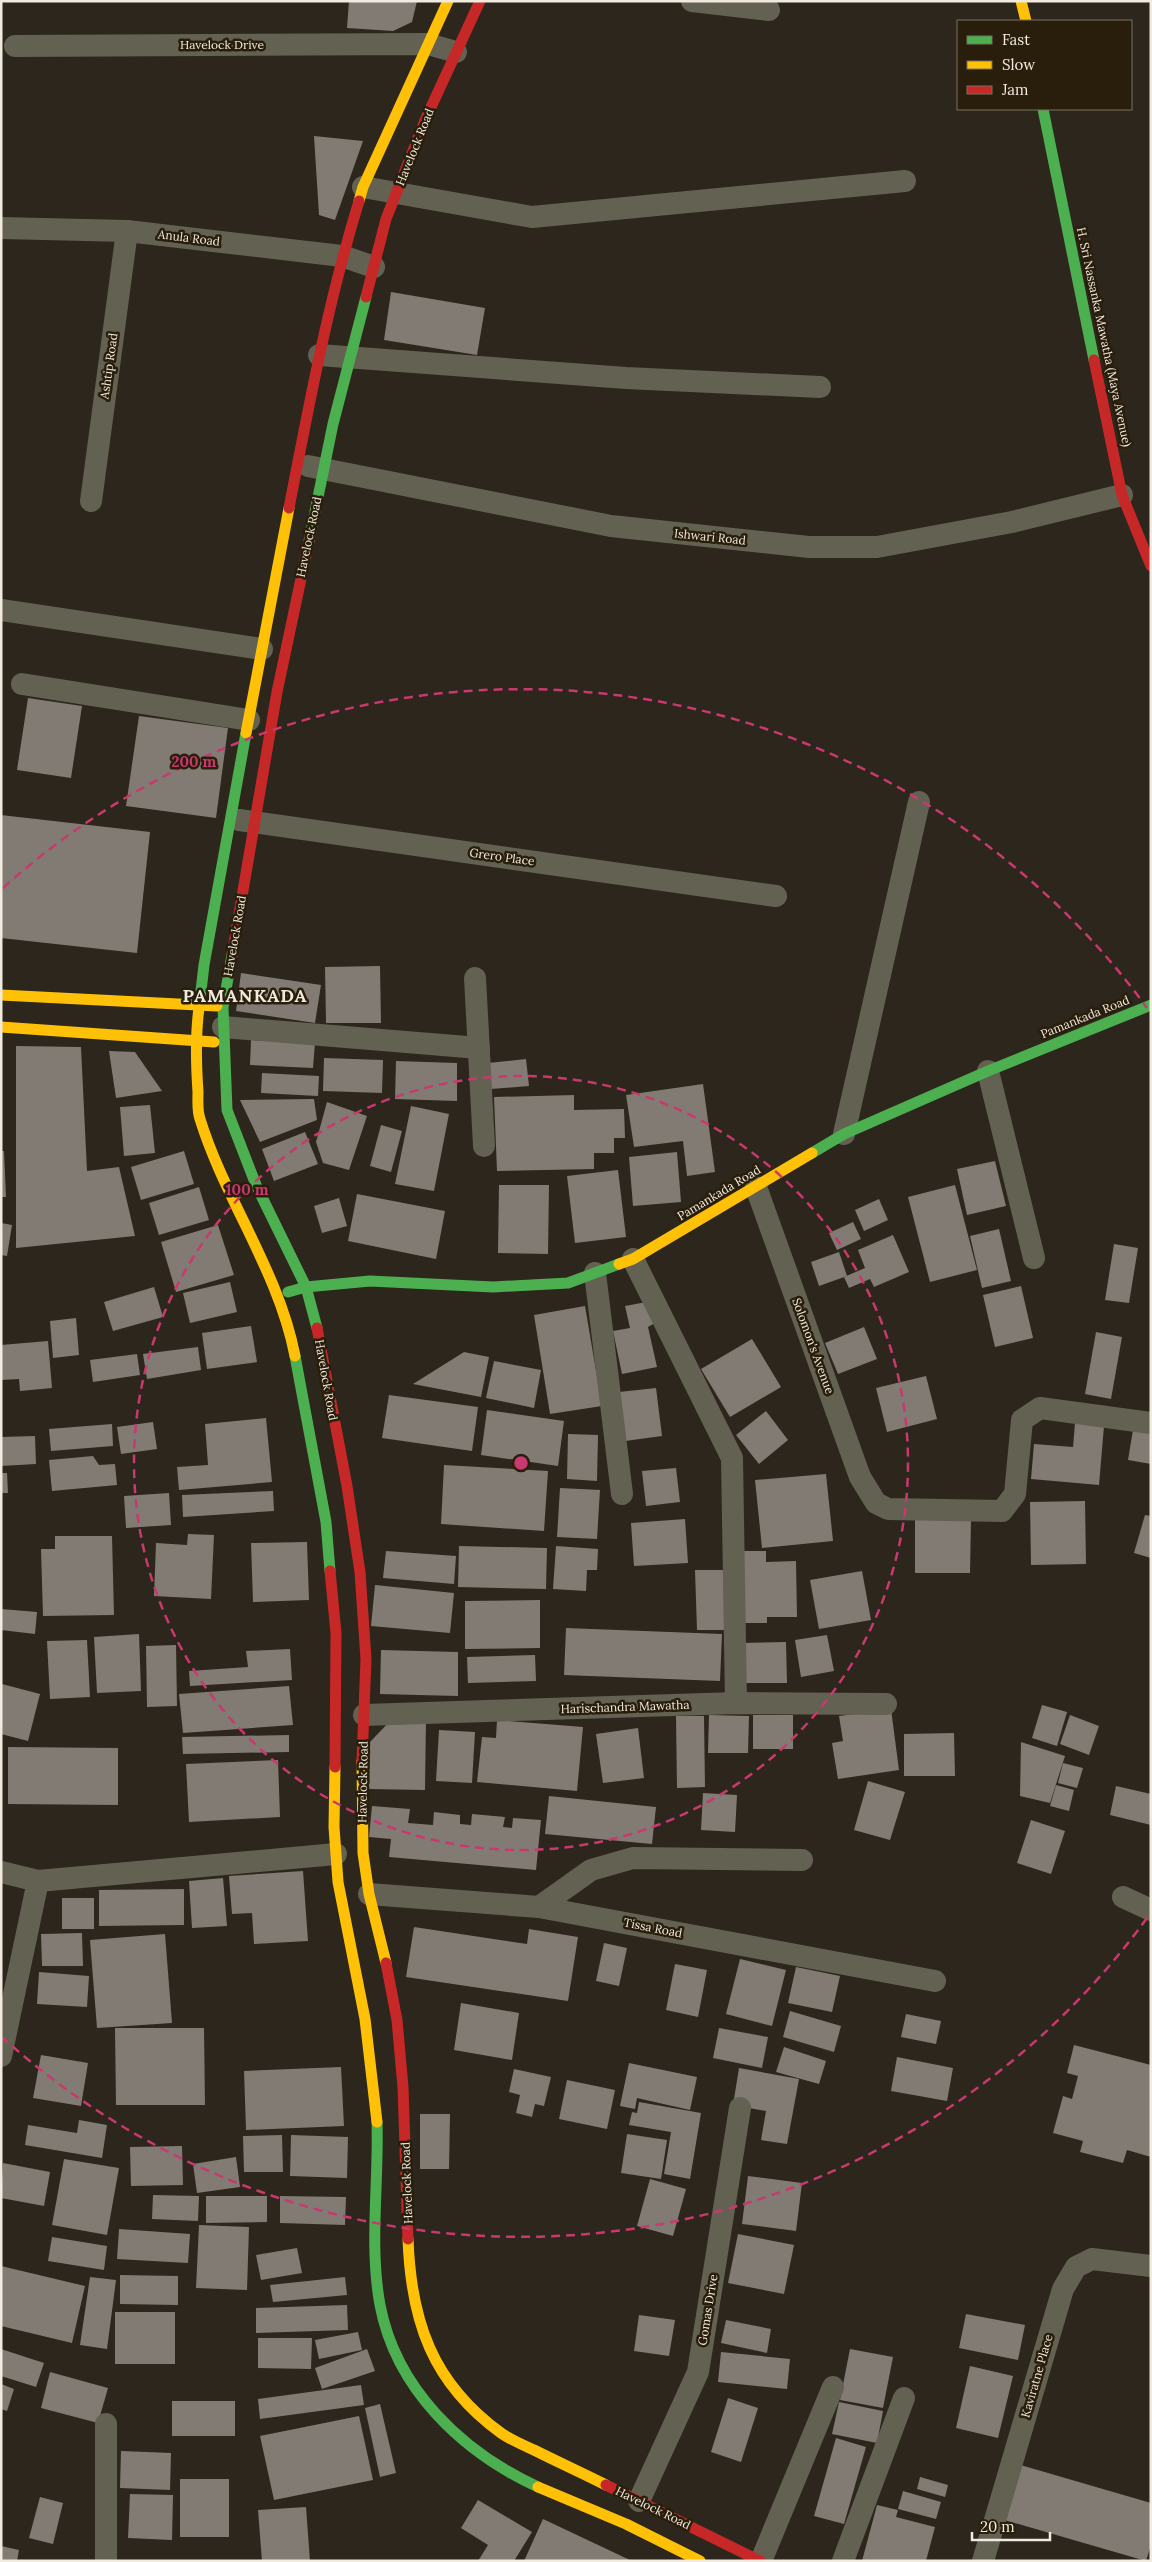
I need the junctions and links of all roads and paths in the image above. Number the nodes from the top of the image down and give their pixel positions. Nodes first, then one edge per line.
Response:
1 (448, 1) edge
2 (480, 1) edge
3 (692, 1) edge
4 (1021, 1) edge
5 (769, 10) dead end
6 (1026, 20) edge
7 (428, 44) junction
8 (15, 46) dead end
9 (456, 52) junction
10 (1043, 110) edge
11 (905, 181) dead end
12 (363, 187) junction
13 (396, 193) junction
14 (1, 228) edge
15 (128, 230) junction
16 (342, 256) junction
17 (374, 266) junction
18 (319, 354) junction
19 (351, 357) junction
20 (820, 387) dead end
21 (299, 464) junction
22 (324, 469) junction
23 (1122, 495) junction
24 (91, 501) dead end
25 (1151, 566) edge
26 (1, 610) edge
27 (262, 649) junction
28 (22, 684) dead end
29 (249, 720) junction
30 (919, 802) dead end
31 (229, 819) junction
32 (255, 822) junction
33 (776, 896) dead end
34 (475, 978) dead end
35 (1, 995) edge
36 (199, 1004) junction
37 (1151, 1005) edge
38 (223, 1025) junction
39 (1, 1027) edge
40 (195, 1041) junction
41 (479, 1048) junction
42 (988, 1071) junction
43 (844, 1134) junction
44 (484, 1146) dead end
45 (756, 1186) junction
46 (1034, 1258) dead end
47 (633, 1259) junction
48 (595, 1273) junction
49 (306, 1287) junction
50 (276, 1296) junction
51 (1151, 1424) edge
52 (622, 1494) dead end
53 (736, 1703) junction
54 (886, 1704) dead end
55 (364, 1715) junction
56 (336, 1854) junction
57 (802, 1860) dead end
58 (1, 1872) edge
59 (38, 1881) junction
60 (369, 1894) junction
61 (1123, 1897) dead end
62 (539, 1907) junction
63 (1151, 1910) edge
64 (935, 1981) dead end
65 (1, 2056) edge
66 (740, 2108) dead end
67 (1151, 2266) edge
68 (833, 2387) dead end
69 (904, 2398) dead end
70 (106, 2424) dead end
71 (639, 2501) junction
72 (106, 2561) edge
73 (700, 2561) edge
74 (760, 2561) edge
75 (843, 2561) edge
76 (983, 2561) edge

1 - 7 main road, Havelock Road
2 - 9 main road, Havelock Road
3 - 5 street
4 - 6 main road
7 - 8 street, Havelock Drive
7 - 9 street
7 - 12 main road, Havelock Road
9 - 13 main road, Havelock Road
10 - 23 main road, H. Sri Nassanka Mawatha (Maya Avenue)
11 - 13 street
12 - 13 street
12 - 16 main road, Havelock Road
13 - 17 main road, Havelock Road
14 - 15 street, Anula Road
15 - 16 street, Anula Road
15 - 24 street, Ashtip Road
16 - 17 street, Anula Road
16 - 18 main road, Havelock Road
17 - 19 main road, Havelock Road
18 - 19 street
18 - 21 main road, Havelock Road
19 - 20 street
19 - 22 main road, Havelock Road
21 - 22 street, Ishwari Road
21 - 27 main road, Havelock Road
22 - 23 street, Ishwari Road
22 - 32 main road, Havelock Road
23 - 25 main road, H. Sri Nassanka Mawatha (Maya Avenue)
26 - 27 street
27 - 29 main road, Havelock Road
28 - 29 street
29 - 31 main road, Havelock Road
30 - 43 street
31 - 32 street, Grero Place
31 - 36 main road, Havelock Road
32 - 33 street, Grero Place
32 - 38 main road, Havelock Road
34 - 41 street
35 - 36 main road
36 - 38 main road
36 - 40 main road, Havelock Road
37 - 42 main road, Pamankada Road
38 - 40 main road
38 - 41 street
38 - 49 main road, Havelock Road
39 - 40 main road
40 - 50 main road, Havelock Road
41 - 44 street
42 - 43 main road, Pamankada Road
42 - 46 street
43 - 45 main road, Pamankada Road
45 - 47 main road, Pamankada Road
45 - 51 street, Solomon's Avenue
47 - 48 main road, Pamankada Road
47 - 53 street
48 - 49 main road, Pamankada Road
48 - 52 street
49 - 50 main road, Pamankada Road
49 - 55 main road, Havelock Road
50 - 56 main road, Havelock Road
53 - 54 street, Harischandra Mawatha
53 - 55 street, Harischandra Mawatha
55 - 60 main road, Havelock Road
56 - 59 street
56 - 73 main road, Havelock Road
57 - 62 street
58 - 59 street
59 - 65 street
60 - 62 street, Tissa Road
60 - 71 main road, Havelock Road
61 - 63 street
62 - 64 street, Tissa Road
66 - 71 street, Gomas Drive
67 - 76 street, Kaviratne Place
68 - 74 street
69 - 75 street
70 - 72 street
71 - 74 main road, Havelock Road

